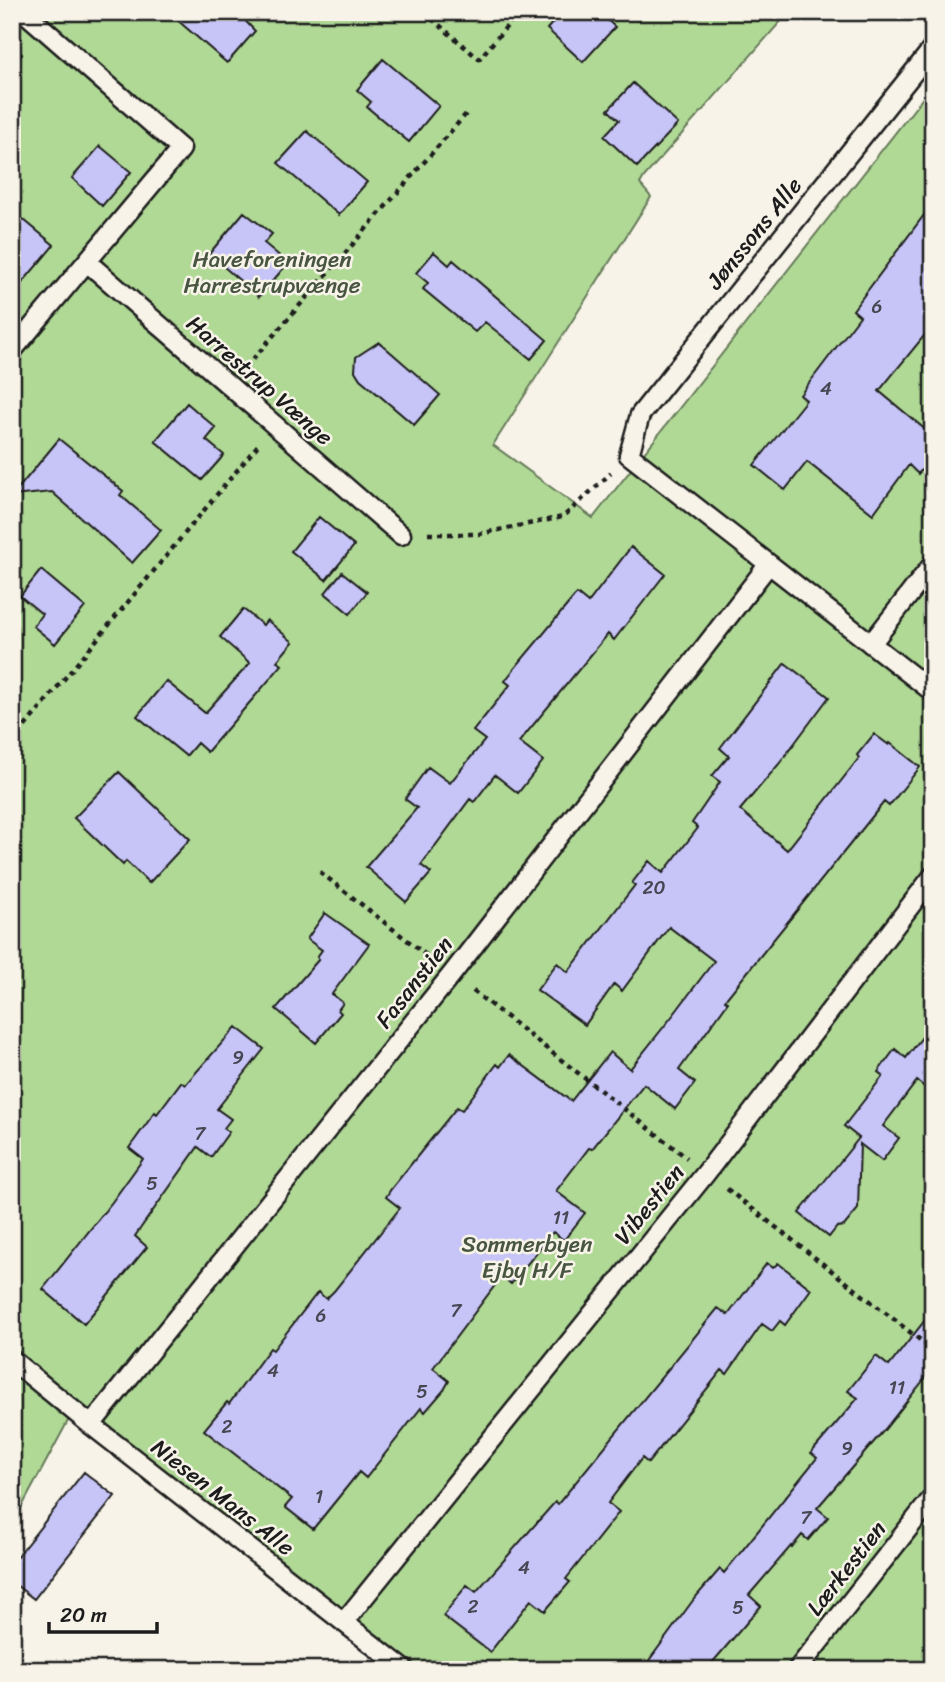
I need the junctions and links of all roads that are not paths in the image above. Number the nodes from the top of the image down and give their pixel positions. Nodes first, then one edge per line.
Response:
1 (24, 12) edge
2 (933, 48) edge
3 (87, 262) junction
4 (12, 351) edge
5 (401, 535) road end
6 (769, 564) junction
7 (933, 564) edge
8 (871, 644) junction
9 (933, 692) edge
10 (933, 876) edge
11 (12, 1360) edge
12 (91, 1425) junction
13 (933, 1497) edge
14 (344, 1622) junction
15 (405, 1670) edge
16 (797, 1670) edge

1 - 3 lane
2 - 6 lane, Jønssons Alle
3 - 4 lane
3 - 5 lane, Harrestrup Vænge
6 - 8 lane
6 - 12 lane, Fasanstien
7 - 8 lane
8 - 9 lane
10 - 14 lane, Vibestien
11 - 12 lane, Niesen Mans Alle
12 - 14 lane, Niesen Mans Alle
13 - 16 lane, Lærkestien
14 - 15 lane, Niesen Mans Alle

